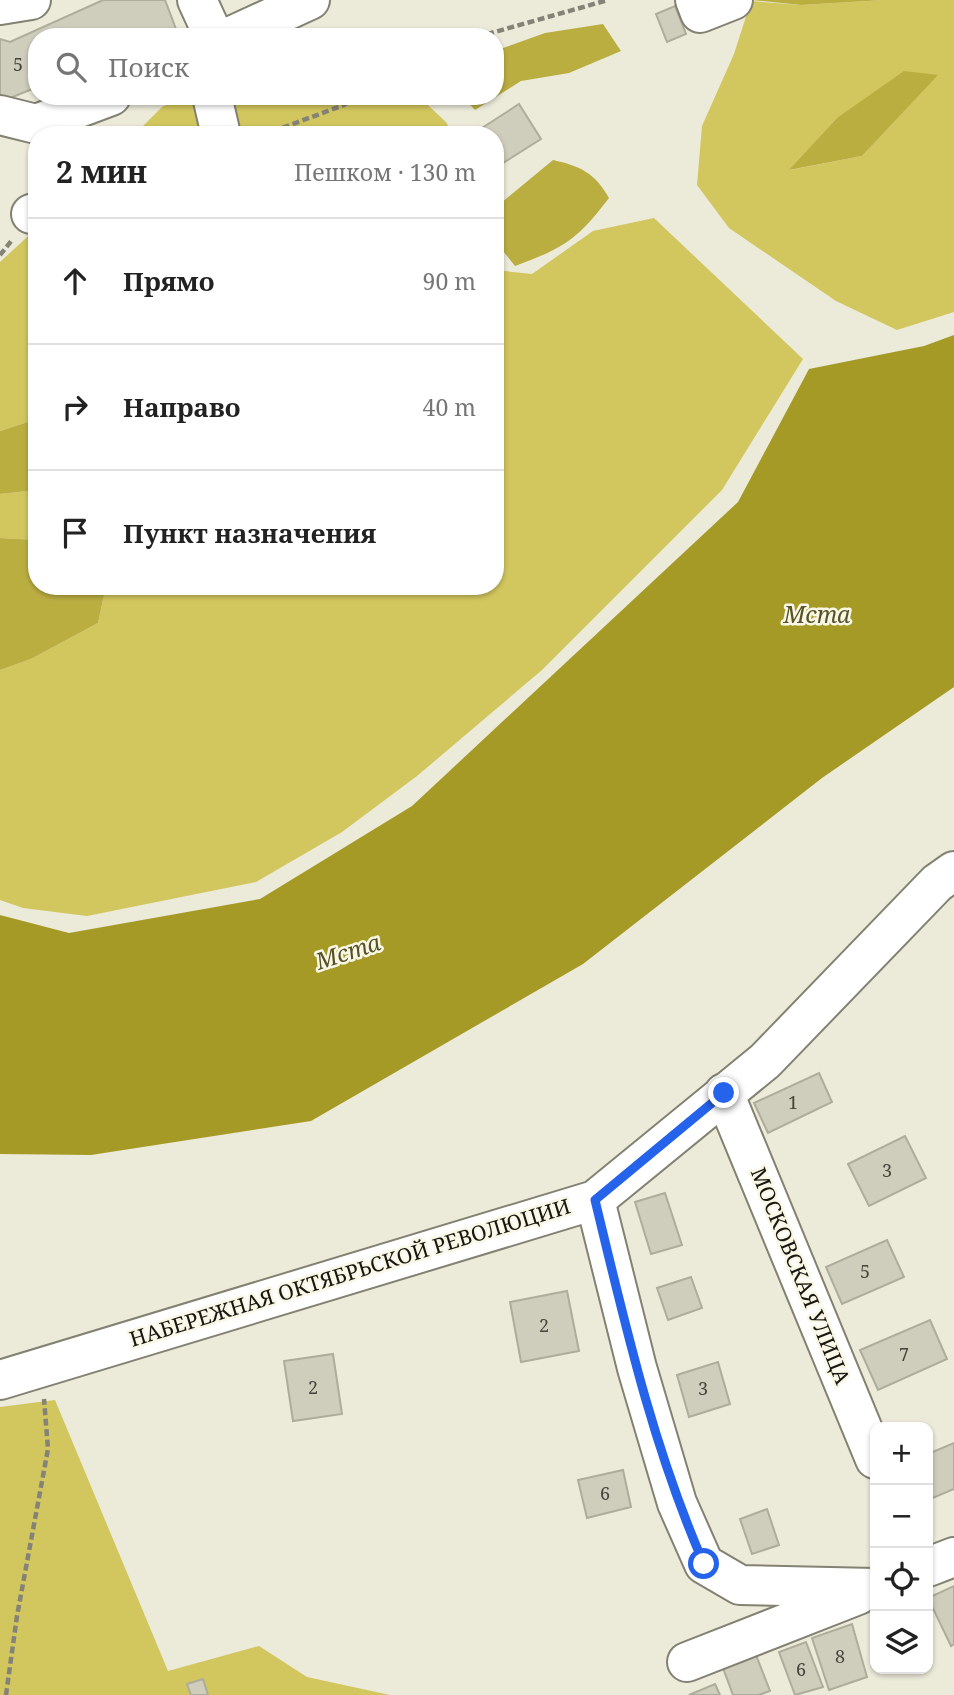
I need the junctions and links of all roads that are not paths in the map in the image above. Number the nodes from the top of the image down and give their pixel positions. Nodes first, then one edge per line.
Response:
1 (31, 0) edge
2 (197, 0) edge
3 (310, 0) edge
4 (0, 5) edge
5 (210, 28) edge
6 (249, 28) edge
7 (87, 105) edge
8 (214, 105) edge
9 (0, 115) edge
10 (219, 126) edge
11 (954, 871) edge
12 (724, 1093) junction
13 (595, 1200) junction
14 (0, 1380) edge
15 (870, 1447) edge
16 (954, 1557) edge
17 (933, 1565) edge
18 (870, 1589) edge
19 (870, 1591) edge
20 (687, 1662) dead end

1 - 4 street
2 - 5 street
3 - 6 street
7 - 9 street
8 - 10 street
11 - 12 street, НАБЕРЕЖНАЯ ОКТЯБРЬСКОЙ РЕВОЛЮЦИИ
12 - 13 street, НАБЕРЕЖНАЯ ОКТЯБРЬСКОЙ РЕВОЛЮЦИИ
12 - 15 street, МОСКОВСКАЯ УЛИЦА
13 - 14 street, НАБЕРЕЖНАЯ ОКТЯБРЬСКОЙ РЕВОЛЮЦИИ
13 - 18 street
16 - 17 street
19 - 20 street

